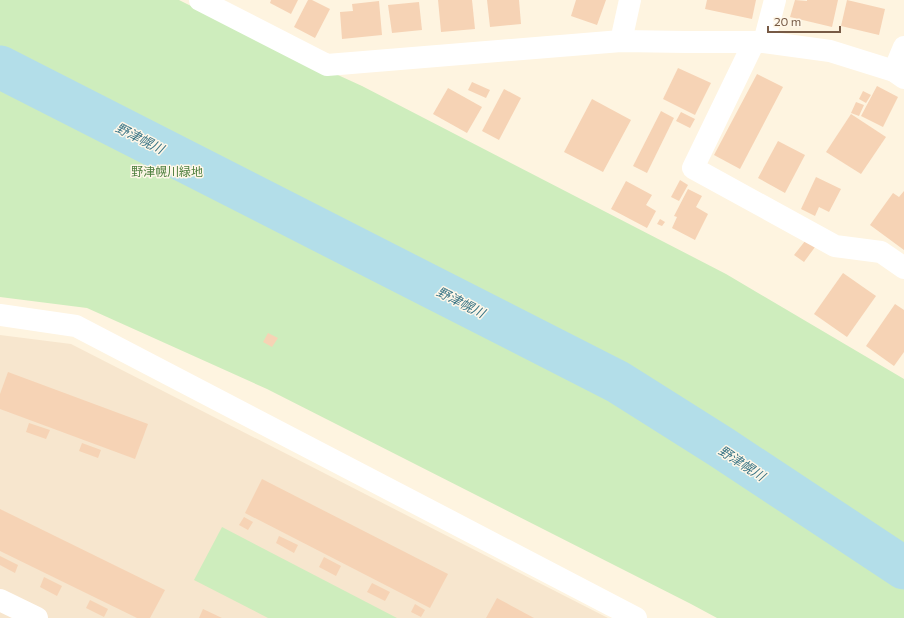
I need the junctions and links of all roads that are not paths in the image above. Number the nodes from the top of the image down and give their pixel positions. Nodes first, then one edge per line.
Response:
1 (201, 0) edge
2 (630, 0) edge
3 (775, 0) edge
4 (621, 41) junction
5 (759, 42) junction
6 (904, 47) edge
7 (899, 74) edge
8 (904, 268) edge
9 (0, 315) edge
10 (0, 600) edge
11 (37, 618) edge
12 (636, 618) edge

1 - 4 street
2 - 4 street
3 - 5 street
4 - 5 street
5 - 7 street
5 - 8 street
6 - 7 street
9 - 12 street
10 - 11 street

